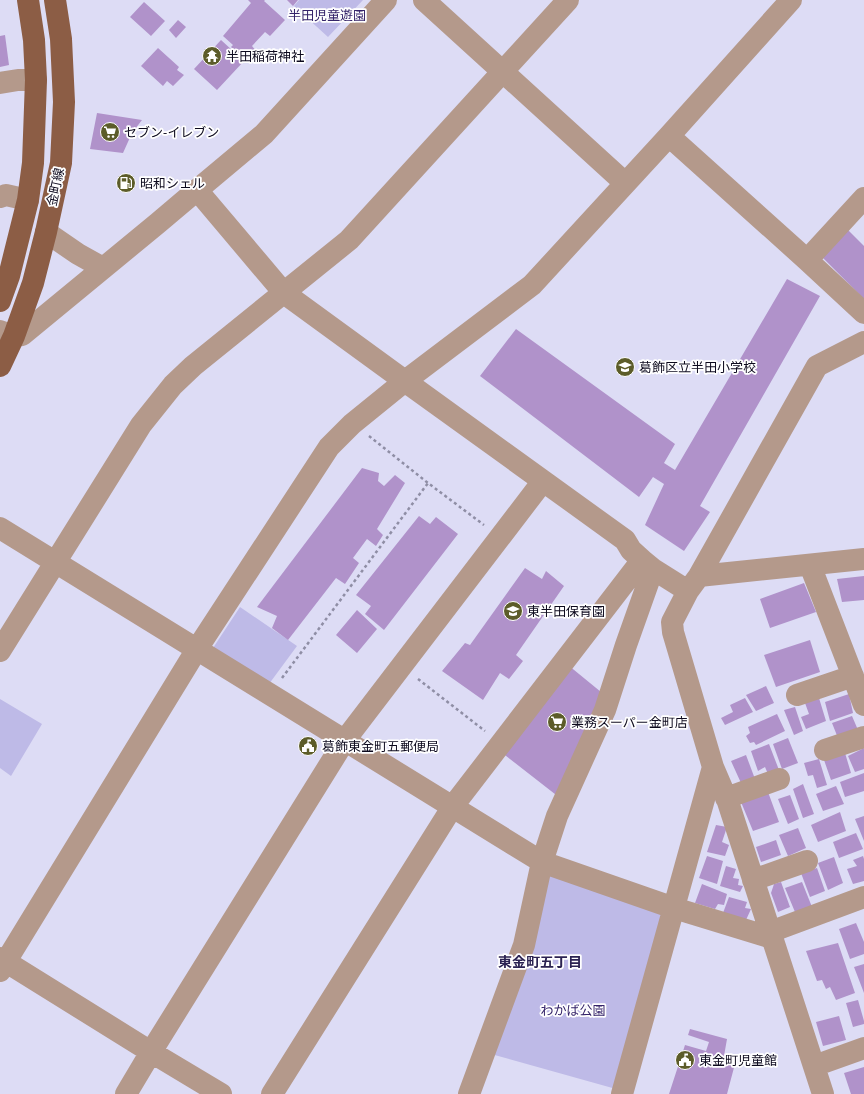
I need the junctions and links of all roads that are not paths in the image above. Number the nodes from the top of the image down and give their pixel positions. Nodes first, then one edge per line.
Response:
1 (28, 0) edge
2 (55, 0) edge
3 (386, 0) edge
4 (424, 0) edge
5 (568, 0) edge
6 (791, 0) edge
7 (503, 72) junction
8 (36, 80) junction
9 (0, 83) edge
10 (669, 136) junction
11 (625, 183) junction
12 (197, 190) junction
13 (0, 197) edge
14 (864, 198) edge
15 (28, 200) junction
16 (46, 232) junction
17 (807, 260) junction
18 (103, 268) junction
19 (284, 293) junction
20 (0, 301) edge
21 (864, 313) edge
22 (7, 334) edge
23 (864, 342) edge
24 (0, 366) edge
25 (405, 381) junction
26 (543, 481) junction
27 (0, 528) edge
28 (864, 559) edge
29 (55, 562) junction
30 (648, 565) junction
31 (810, 565) junction
32 (694, 583) junction
33 (197, 649) junction
34 (0, 651) edge
35 (853, 676) junction
36 (797, 695) dead end
37 (864, 705) edge
38 (864, 737) edge
39 (344, 740) junction
40 (825, 750) dead end
41 (713, 767) junction
42 (779, 779) dead end
43 (726, 798) junction
44 (453, 806) junction
45 (807, 861) dead end
46 (542, 862) junction
47 (753, 880) junction
48 (864, 897) edge
49 (674, 908) junction
50 (771, 935) junction
51 (2, 964) edge
52 (864, 1048) edge
53 (151, 1052) junction
54 (814, 1066) junction
55 (126, 1094) edge
56 (221, 1094) edge
57 (272, 1094) edge
58 (469, 1094) edge
59 (622, 1094) edge
60 (823, 1094) edge

1 - 8 main road, 金町線
2 - 16 main road, 金町線
3 - 12 street
4 - 7 street
5 - 7 street
6 - 10 street
7 - 11 street
7 - 19 street
8 - 9 street
8 - 15 main road, 金町線
10 - 11 street
10 - 17 street
11 - 25 street
12 - 18 street
12 - 19 street
13 - 15 street
14 - 17 street
15 - 20 main road, 金町線
16 - 18 street
16 - 22 main road, 金町線
17 - 21 street
18 - 22 street
19 - 25 street
19 - 29 street
22 - 24 main road, 金町線
23 - 32 street
25 - 26 street
25 - 33 street
26 - 30 street
26 - 39 street
27 - 29 street
28 - 31 street
29 - 33 street
29 - 34 street
30 - 32 street
30 - 44 street
30 - 46 street
31 - 32 street
31 - 35 street
32 - 41 street
33 - 39 street
33 - 51 street
35 - 36 street
35 - 37 street
38 - 40 street
39 - 44 street
39 - 53 street
41 - 43 street
41 - 49 street
42 - 43 street
43 - 47 street
44 - 46 street
44 - 57 street
45 - 47 street
46 - 49 street
46 - 58 street
47 - 50 street
48 - 50 street
49 - 50 street
49 - 59 street
50 - 54 street
51 - 53 street
52 - 54 street
53 - 55 street
53 - 56 street
54 - 60 street

